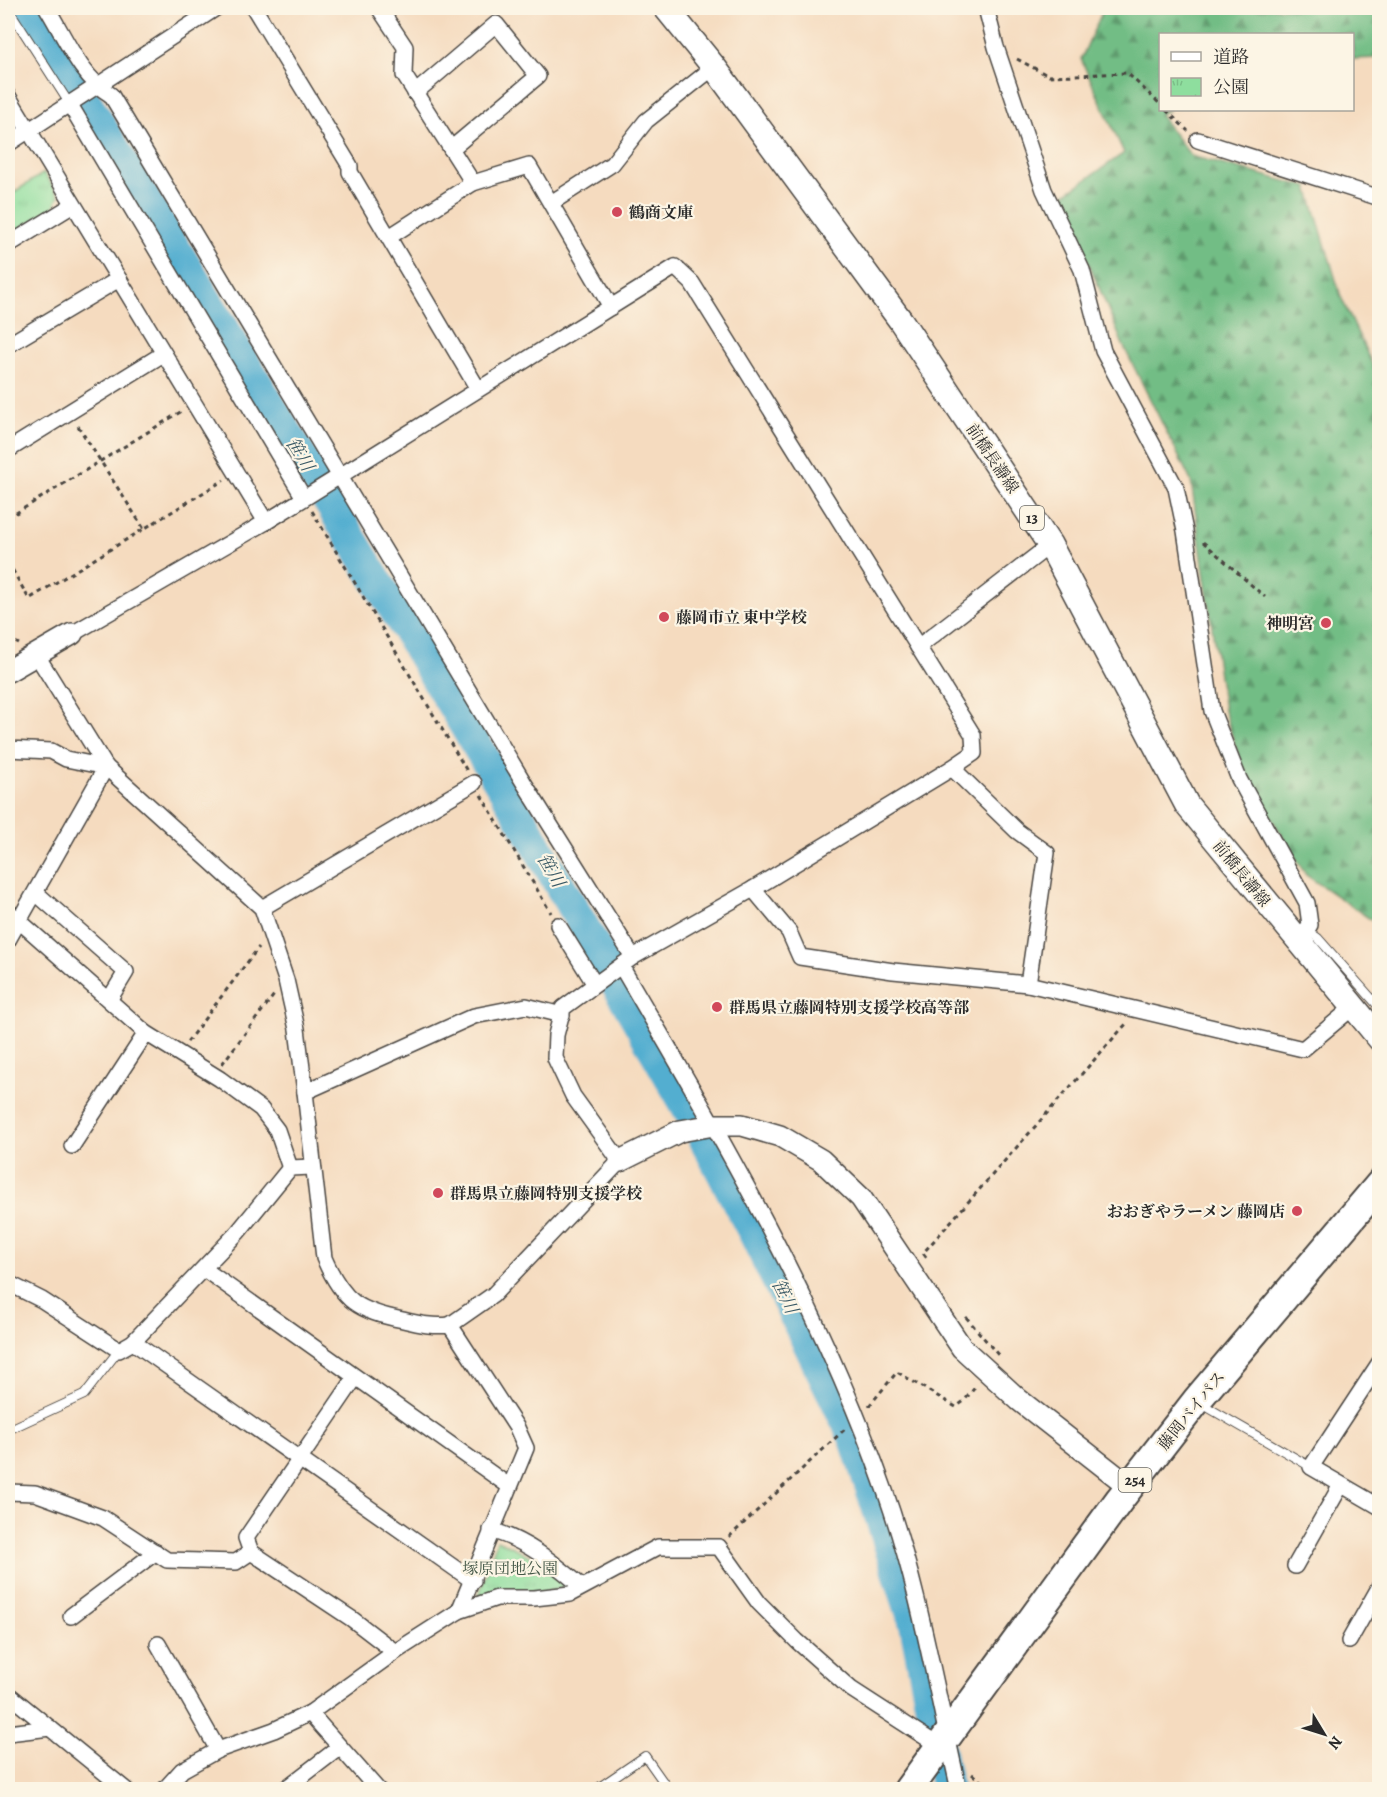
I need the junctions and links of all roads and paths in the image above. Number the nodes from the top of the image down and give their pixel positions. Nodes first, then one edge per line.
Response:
1 (8, 8) edge
2 (47, 8) edge
3 (216, 8) edge
4 (254, 8) edge
5 (379, 8) edge
6 (666, 8) edge
7 (986, 8) edge
8 (996, 47) junction
9 (714, 67) junction
10 (94, 89) junction
11 (415, 93) junction
12 (8, 96) edge
13 (71, 101) junction
14 (1159, 102) edge
15 (1167, 111) edge
16 (28, 131) junction
17 (1198, 140) joint
18 (8, 144) edge
19 (451, 149) junction
20 (472, 183) junction
21 (1380, 198) edge
22 (550, 203) junction
23 (73, 205) junction
24 (389, 237) junction
25 (8, 245) edge
26 (119, 279) junction
27 (611, 307) junction
28 (8, 345) edge
29 (163, 354) junction
30 (478, 389) junction
31 (194, 404) junction
32 (69, 412) junction
33 (8, 450) edge
34 (100, 460) junction
35 (235, 473) junction
36 (334, 479) junction
37 (307, 496) junction
38 (8, 518) edge
39 (266, 522) junction
40 (1184, 526) junction
41 (144, 529) junction
42 (1050, 544) junction
43 (8, 562) edge
44 (1265, 597) dead end
45 (72, 634) joint
46 (918, 647) junction
47 (1374, 653) dead end
48 (36, 654) junction
49 (1380, 655) edge
50 (8, 671) edge
51 (8, 749) edge
52 (106, 767) junction
53 (952, 768) junction
54 (474, 783) junction
55 (753, 890) junction
56 (36, 893) junction
57 (262, 908) junction
58 (13, 916) edge
59 (558, 925) joint
60 (269, 933) junction
61 (1302, 935) junction
62 (8, 940) edge
63 (633, 957) junction
64 (621, 966) junction
65 (286, 980) junction
66 (594, 983) junction
67 (1028, 984) junction
68 (109, 1000) junction
69 (1352, 1008) junction
70 (1380, 1008) edge
71 (1139, 1009) junction
72 (562, 1015) junction
73 (146, 1033) junction
74 (1380, 1039) edge
75 (179, 1053) junction
76 (214, 1075) junction
77 (304, 1092) junction
78 (714, 1125) junction
79 (72, 1146) dead end
80 (620, 1161) junction
81 (312, 1167) junction
82 (290, 1168) junction
83 (1380, 1184) edge
84 (928, 1261) dead end
85 (204, 1269) junction
86 (8, 1283) edge
87 (962, 1313) dead end
88 (450, 1325) junction
89 (133, 1342) junction
90 (119, 1350) junction
91 (1380, 1362) edge
92 (988, 1371) junction
93 (355, 1378) junction
94 (1197, 1400) junction
95 (857, 1420) junction
96 (8, 1430) edge
97 (841, 1433) dead end
98 (300, 1458) junction
99 (1311, 1467) junction
100 (1341, 1485) junction
101 (509, 1486) junction
102 (1130, 1487) junction
103 (8, 1492) edge
104 (1380, 1507) edge
105 (491, 1530) junction
106 (719, 1547) junction
107 (156, 1552) junction
108 (251, 1552) junction
109 (1295, 1566) dead end
110 (473, 1581) junction
111 (1380, 1586) edge
112 (582, 1587) junction
113 (459, 1611) junction
114 (70, 1616) dead end
115 (1349, 1641) dead end
116 (158, 1644) dead end
117 (395, 1652) junction
118 (8, 1694) edge
119 (310, 1713) junction
120 (50, 1728) junction
121 (8, 1733) edge
122 (942, 1740) junction
123 (340, 1747) junction
124 (218, 1750) junction
125 (909, 1787) edge
126 (126, 1790) edge
127 (165, 1790) edge
128 (284, 1790) edge
129 (378, 1790) edge
130 (595, 1790) edge
131 (669, 1790) edge
132 (959, 1790) edge

1 - 13 lane
2 - 10 street
3 - 10 street
4 - 24 street
5 - 11 street
6 - 9 main road, 前橋長瀞線 / 13
7 - 8 street
8 - 14 path
8 - 40 street
9 - 22 street
9 - 42 main road, 前橋長瀞線 / 13
10 - 13 street
10 - 36 street
11 - 19 street
11 - 19 street
12 - 16 street
13 - 16 street
13 - 37 street
15 - 17 path
16 - 18 street
16 - 23 street
17 - 21 street
19 - 20 street
20 - 22 street
20 - 24 street
22 - 27 street
23 - 25 street
23 - 26 street
24 - 30 street
26 - 28 street
26 - 29 street
27 - 30 street
27 - 46 street
29 - 31 street
29 - 32 street
30 - 36 street
31 - 34 path
31 - 35 street
32 - 33 street
32 - 34 path
34 - 38 path
34 - 41 path
35 - 39 street
35 - 41 path
36 - 37 street
36 - 63 street
37 - 39 street
37 - 54 path
39 - 45 street
40 - 44 path
40 - 61 street
41 - 43 path
42 - 46 street
42 - 61 main road, 前橋長瀞線 / 13
45 - 48 street
46 - 53 street
47 - 49 path
48 - 50 street
48 - 52 street
51 - 52 street
52 - 56 street
52 - 57 street
53 - 55 street
53 - 67 street
54 - 57 street
54 - 59 path
55 - 63 street
55 - 67 street
56 - 58 street
56 - 68 street
57 - 60 street
58 - 62 street
58 - 68 street
59 - 66 street
60 - 65 street
60 - 75 path
61 - 69 main road, 前橋長瀞線 / 13
61 - 70 lane
63 - 64 street
64 - 66 street
64 - 78 street
65 - 76 path
65 - 77 street
66 - 72 street
67 - 71 street
68 - 73 street
69 - 71 street
69 - 74 main road, 前橋長瀞線 / 13
71 - 84 path
72 - 77 street
72 - 80 street
73 - 75 street
73 - 79 street
75 - 76 street
76 - 82 street
77 - 81 street
78 - 80 street
78 - 92 street
78 - 95 street
80 - 88 street
81 - 82 street
81 - 88 street
82 - 85 street
83 - 94 highway, 藤岡バイパス / 254
85 - 89 street
85 - 93 street
86 - 90 street
87 - 92 path
88 - 101 street
89 - 90 street
89 - 98 street
90 - 96 lane
91 - 99 street
92 - 95 path
92 - 102 street
93 - 98 street
93 - 101 street
94 - 99 lane
94 - 102 highway, 藤岡バイパス / 254
95 - 122 street
97 - 106 path
98 - 108 street
98 - 110 street
99 - 100 street
100 - 104 street
100 - 109 street
101 - 105 street
102 - 122 highway, 藤岡バイパス / 254
103 - 107 street
105 - 110 street
105 - 112 street
106 - 112 street
106 - 122 street
107 - 108 street
107 - 114 street
108 - 117 street
110 - 113 street
111 - 115 street
112 - 113 street
113 - 117 street
116 - 124 street
117 - 119 street
118 - 120 street
119 - 123 street
119 - 124 street
120 - 121 street
120 - 126 street
122 - 125 highway, 藤岡バイパス / 254
122 - 132 street
123 - 128 street
123 - 129 street
124 - 127 street
130 - 131 lane

